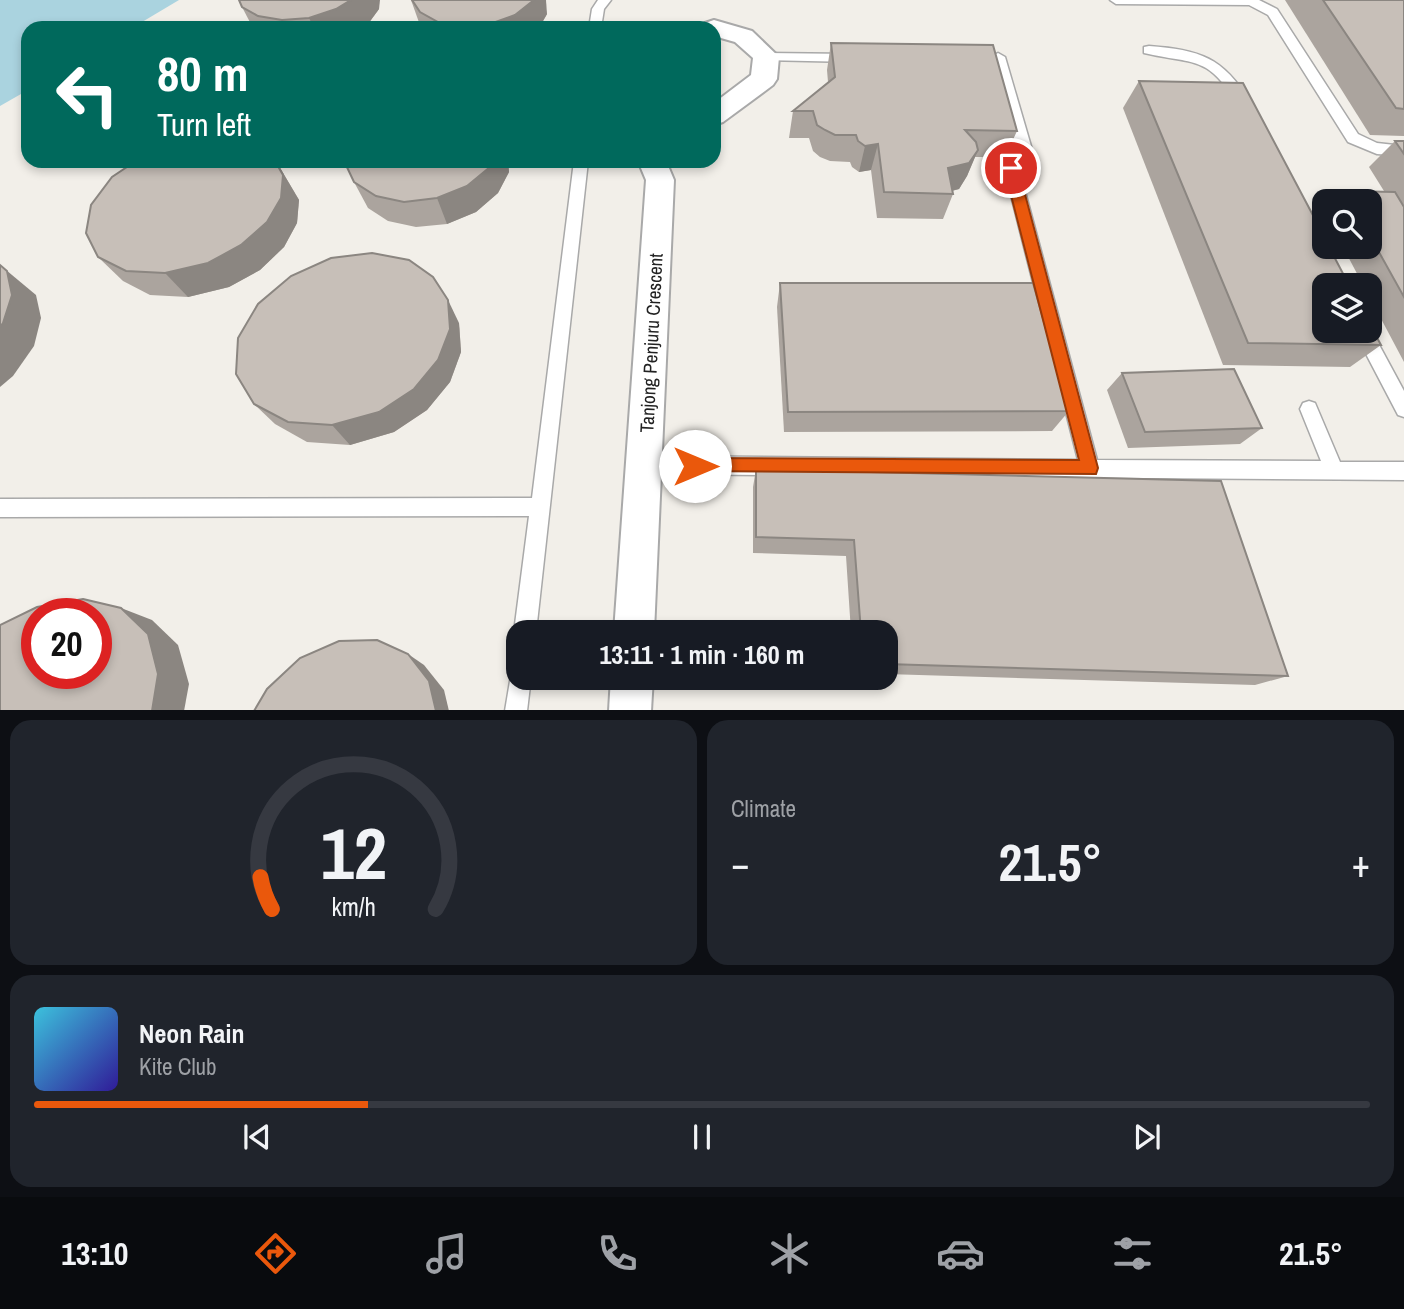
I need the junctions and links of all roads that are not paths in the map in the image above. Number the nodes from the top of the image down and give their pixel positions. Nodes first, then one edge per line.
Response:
1 (605, 0) edge
2 (1116, 0) edge
3 (597, 21) edge
4 (721, 28) edge
5 (1149, 50) dead end
6 (766, 57) junction
7 (998, 57) edge
8 (871, 58) edge
9 (721, 111) edge
10 (1253, 121) edge
11 (1404, 151) edge
12 (580, 168) edge
13 (661, 168) edge
14 (1369, 343) edge
15 (1309, 409) dead end
16 (1404, 409) edge
17 (645, 465) junction
18 (1090, 468) junction
19 (1334, 471) junction
20 (1404, 471) edge
21 (540, 507) junction
22 (0, 508) edge
23 (526, 620) edge
24 (635, 620) edge
25 (518, 690) edge
26 (631, 690) edge
27 (516, 710) edge
28 (630, 710) edge

1 - 3 lane
2 - 11 lane
4 - 6 street
5 - 10 lane
6 - 8 lane
6 - 9 street
7 - 18 lane
12 - 21 lane
13 - 17 street, Tanjong Penjuru Crescent
14 - 16 lane
15 - 19 lane
17 - 18 lane
17 - 24 street, Tanjong Penjuru Crescent
18 - 19 lane
19 - 20 lane
21 - 22 lane
21 - 23 lane
25 - 27 lane
26 - 28 street

